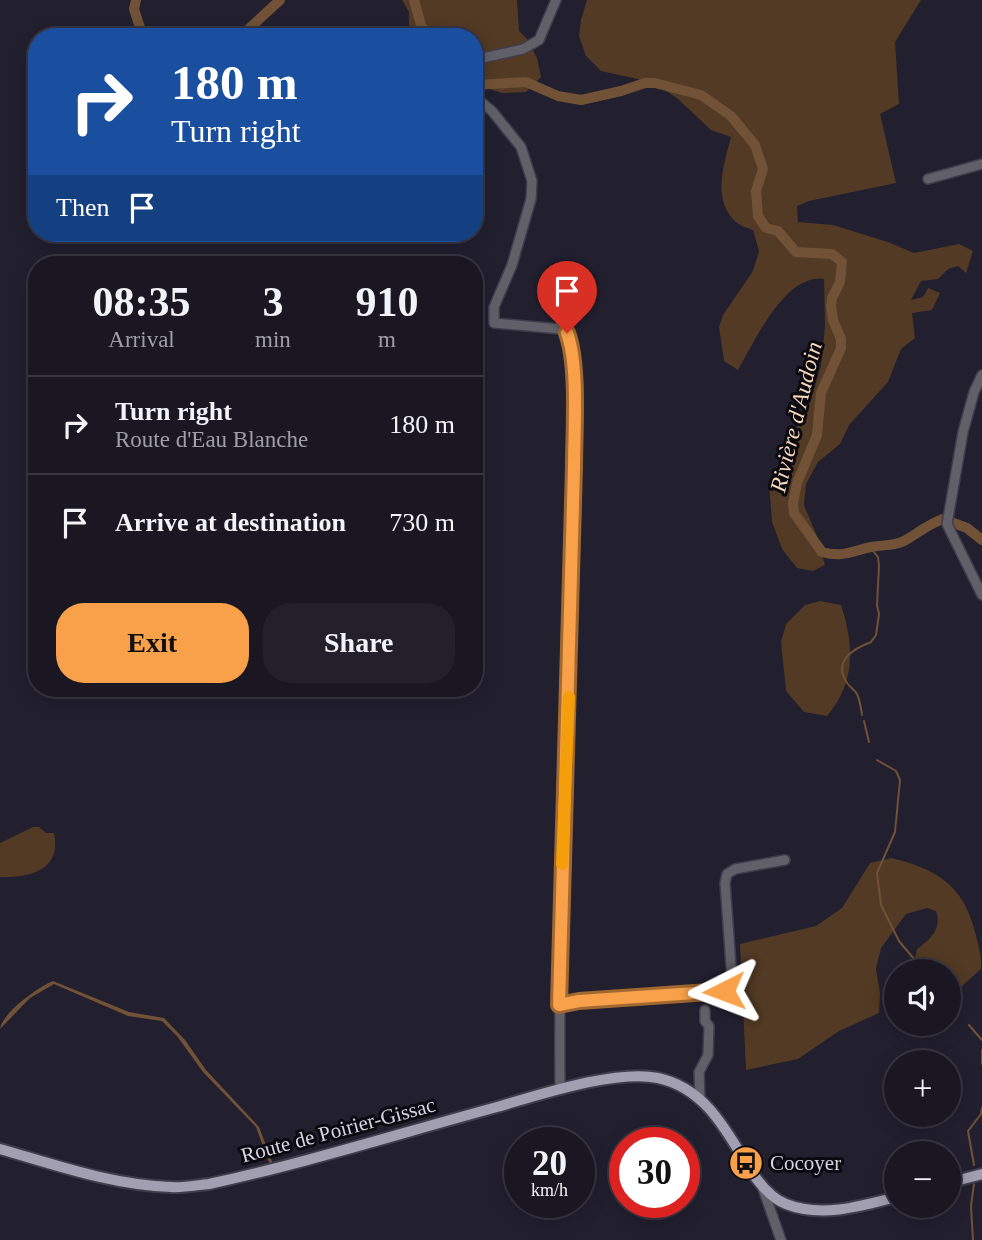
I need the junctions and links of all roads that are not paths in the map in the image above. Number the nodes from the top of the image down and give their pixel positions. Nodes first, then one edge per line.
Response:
1 (556, 0) edge
2 (483, 58) edge
3 (483, 104) edge
4 (982, 164) edge
5 (928, 179) dead end
6 (982, 375) edge
7 (982, 595) edge
8 (785, 860) dead end
9 (559, 1005) junction
10 (705, 1010) dead end
11 (560, 1089) junction
12 (700, 1098) junction
13 (0, 1149) edge
14 (982, 1174) edge
15 (961, 1180) edge
16 (761, 1184) junction
17 (884, 1200) edge
18 (782, 1202) junction
19 (774, 1215) junction
20 (781, 1236) edge

1 - 2 street
3 - 9 street
4 - 5 street
6 - 7 street
8 - 9 street
9 - 11 street
10 - 12 street
11 - 12 main road, Route de Poirier-Gissac
11 - 13 main road, Route de Poirier-Gissac
12 - 16 main road
14 - 15 main road
16 - 18 main road
16 - 19 street
17 - 18 main road
18 - 19 street
18 - 20 street
19 - 20 street

